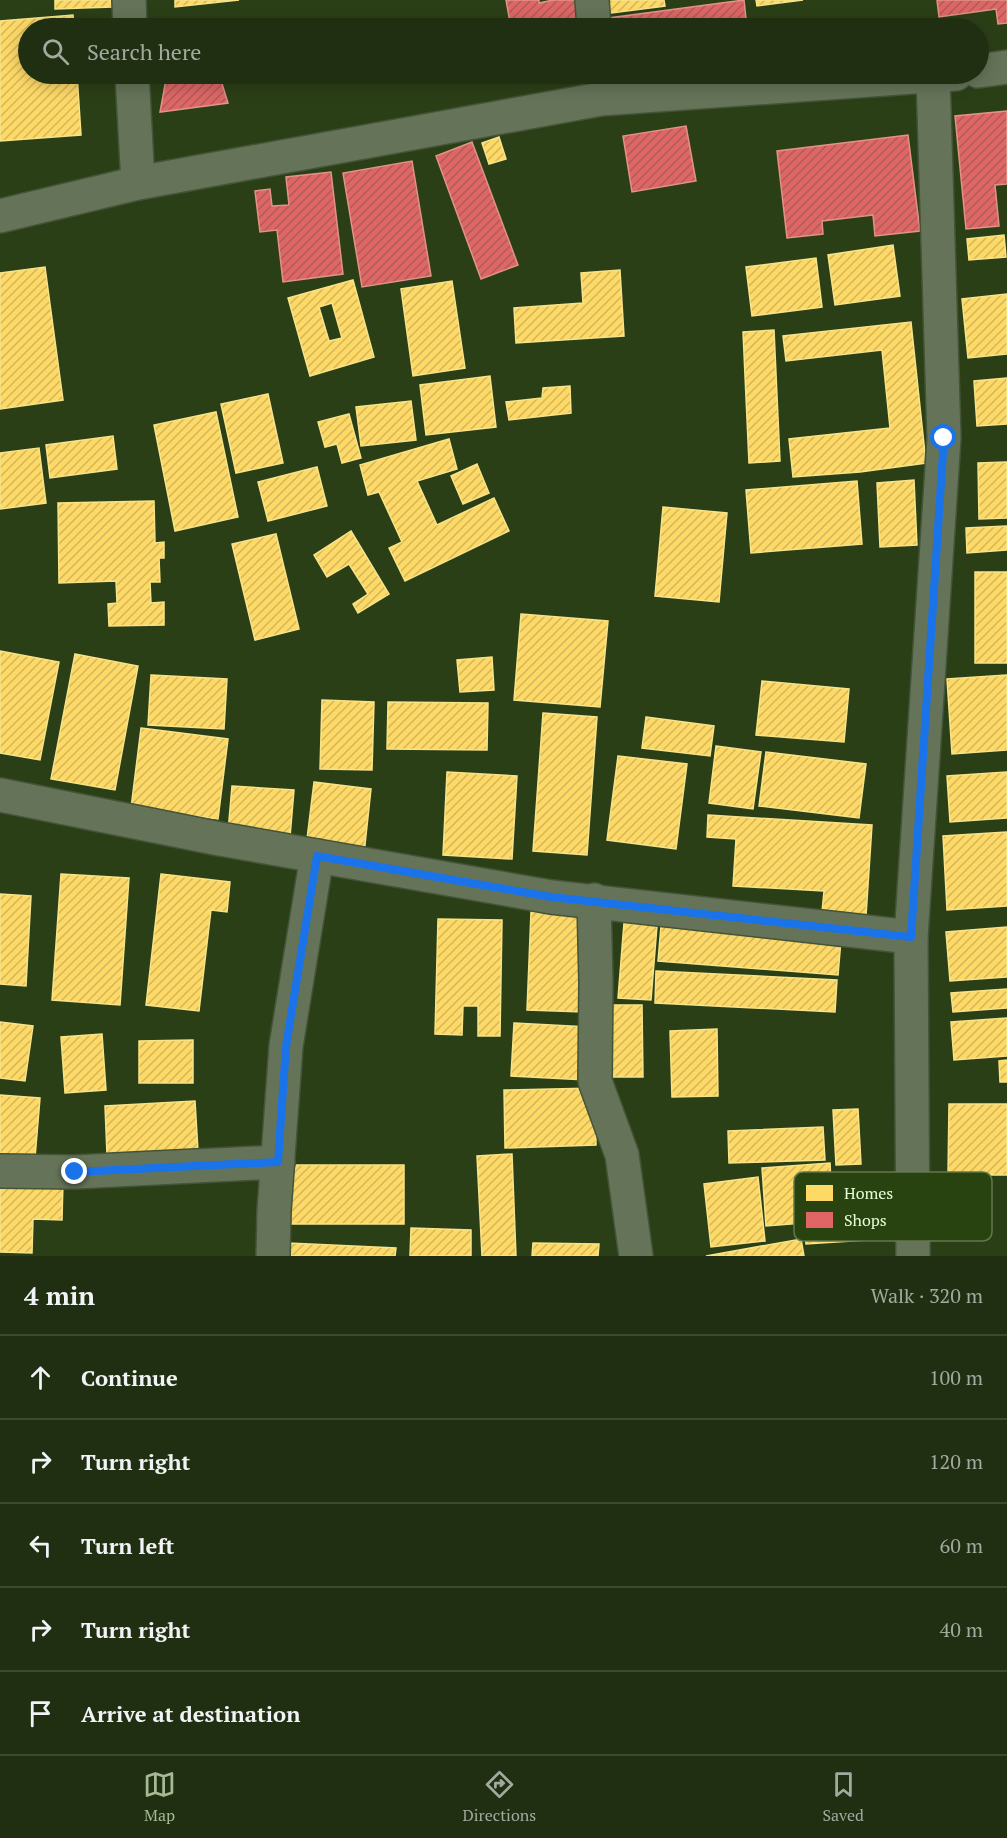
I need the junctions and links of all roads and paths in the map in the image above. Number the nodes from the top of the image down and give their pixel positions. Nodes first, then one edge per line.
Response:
1 (129, 0) edge
2 (592, 0) edge
3 (130, 18) edge
4 (593, 18) edge
5 (1007, 68) edge
6 (989, 70) edge
7 (133, 84) edge
8 (662, 84) edge
9 (945, 84) edge
10 (599, 86) edge
11 (138, 183) junction
12 (0, 216) edge
13 (0, 795) edge
14 (317, 856) junction
15 (594, 900) junction
16 (911, 937) junction
17 (278, 1162) junction
18 (0, 1171) edge
19 (912, 1172) edge
20 (913, 1241) edge
21 (273, 1256) edge
22 (636, 1256) edge
23 (913, 1256) edge

1 - 3 street
2 - 4 street
5 - 6 street
7 - 11 street
8 - 10 street
9 - 16 street
10 - 11 street
11 - 12 street
13 - 14 street
14 - 15 street
14 - 17 street
15 - 16 street
15 - 22 street
16 - 19 street
17 - 18 street
17 - 21 street
20 - 23 street

